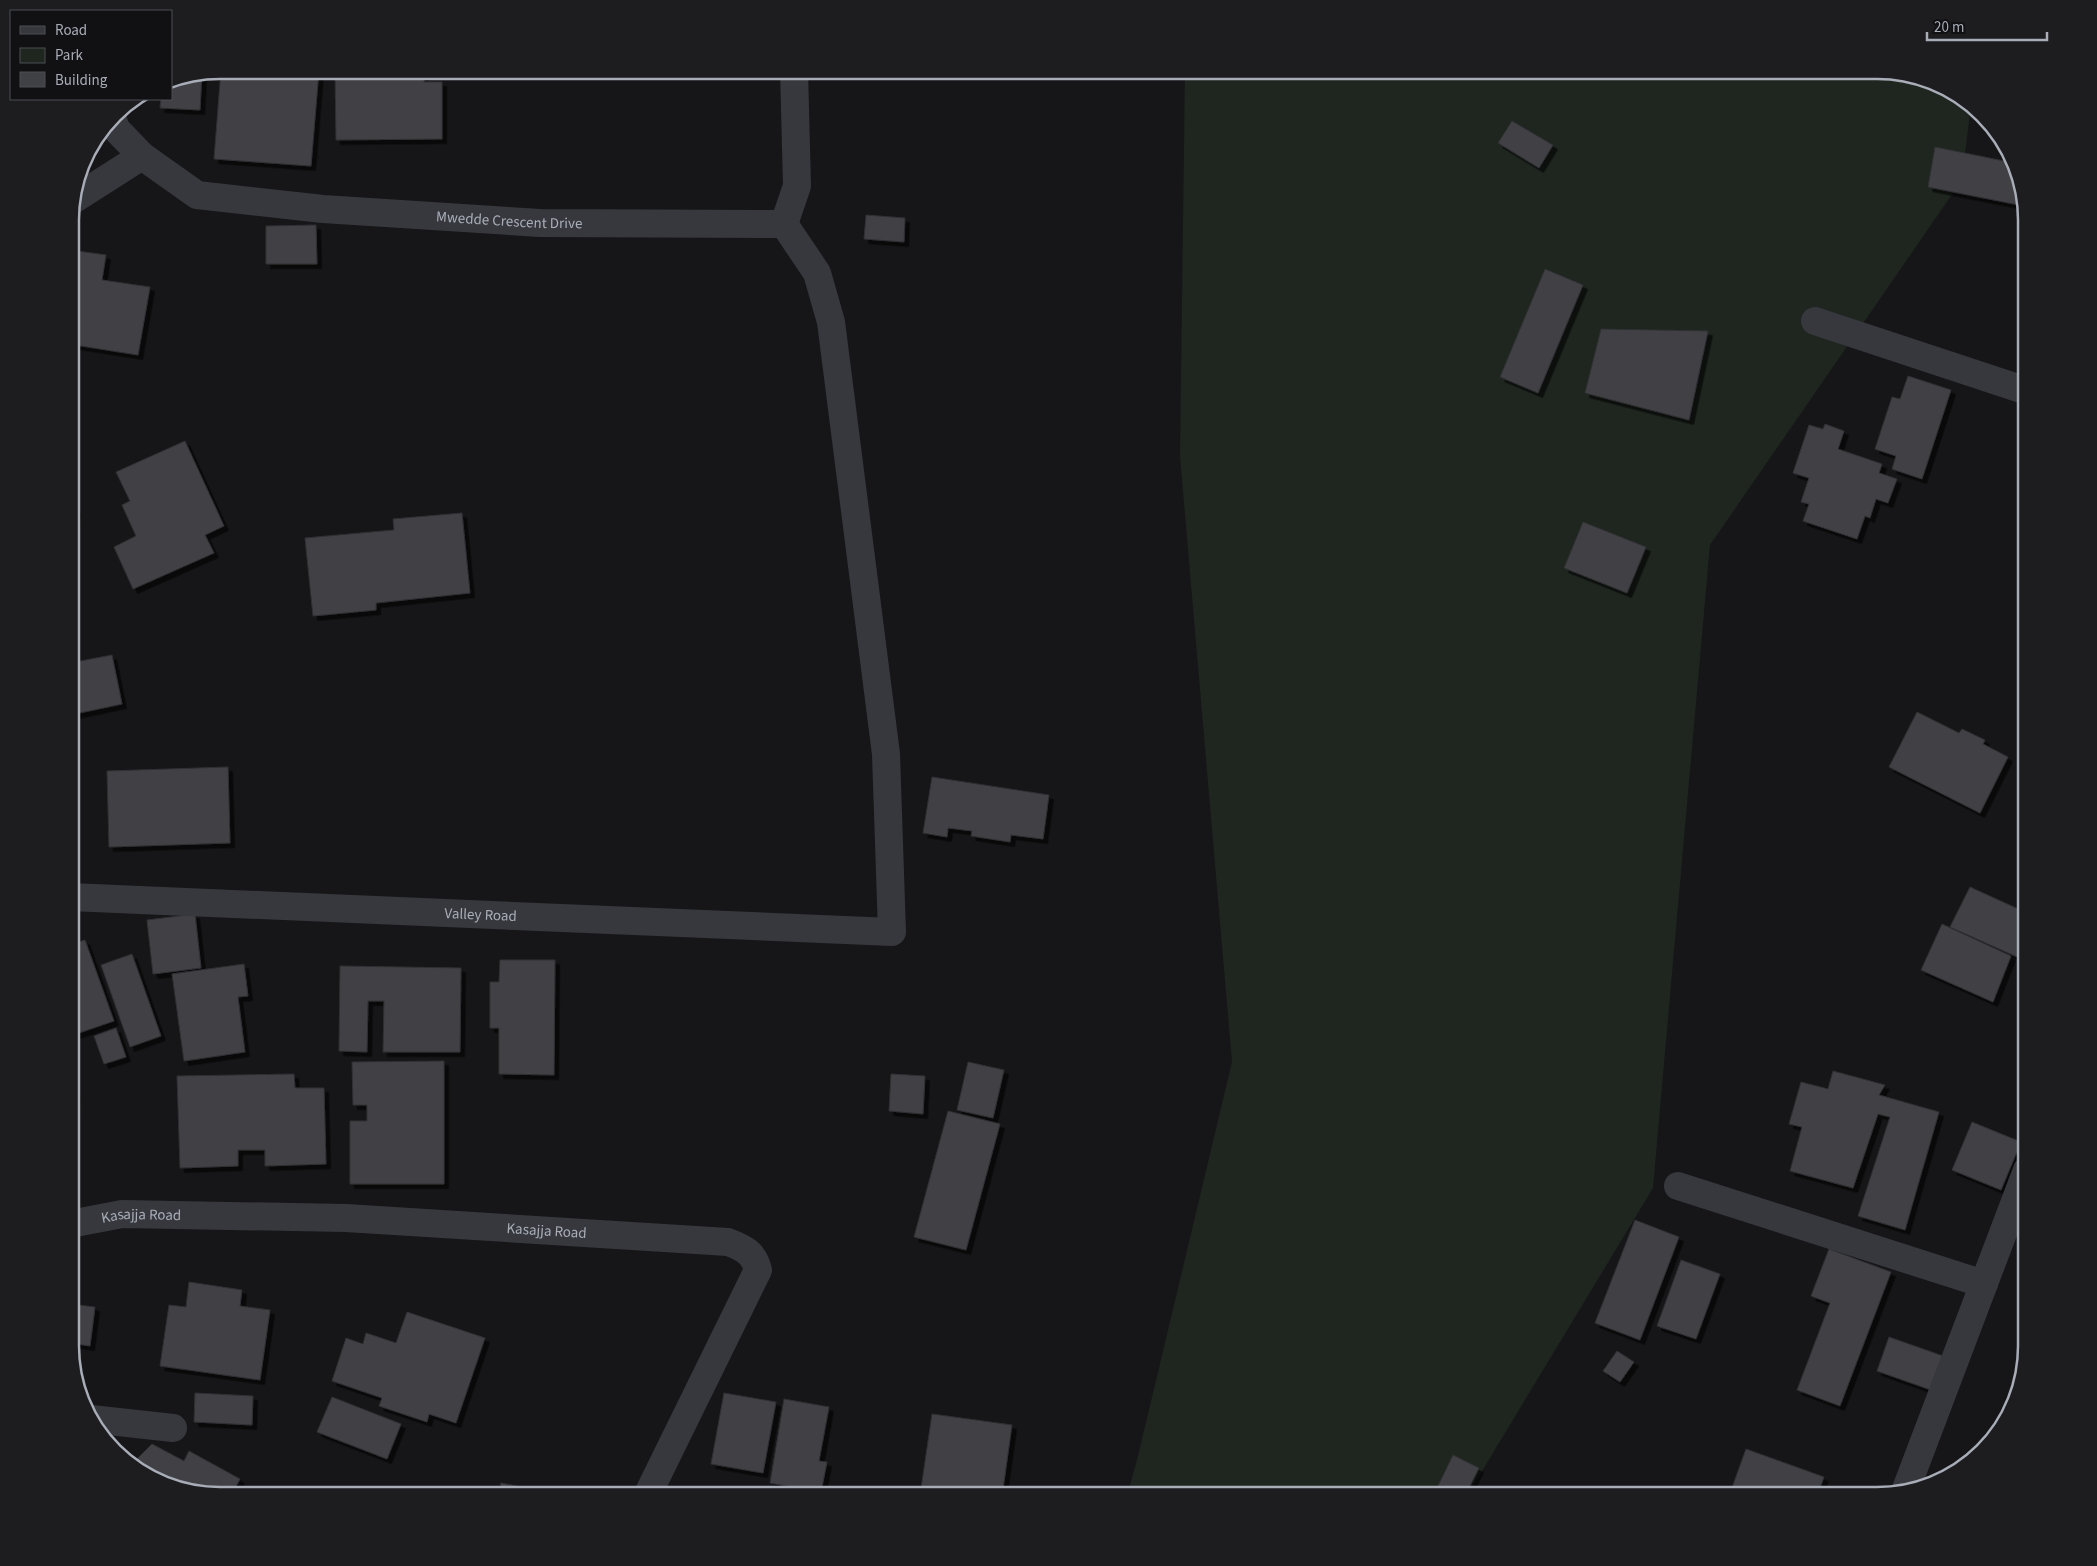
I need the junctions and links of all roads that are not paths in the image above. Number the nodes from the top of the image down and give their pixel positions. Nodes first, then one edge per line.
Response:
1 (794, 79) edge
2 (115, 126) edge
3 (142, 156) junction
4 (81, 195) edge
5 (784, 224) junction
6 (1815, 321) dead end
7 (2018, 388) edge
8 (79, 897) edge
9 (1678, 1186) dead end
10 (2018, 1194) edge
11 (79, 1222) edge
12 (1984, 1284) junction
13 (100, 1420) edge
14 (173, 1428) dead end
15 (1908, 1484) edge
16 (651, 1487) edge

1 - 5 street
2 - 3 street, Mwedde Crescent Drive
3 - 4 street
3 - 5 street, Mwedde Crescent Drive
5 - 8 street, Valley Road
6 - 7 street
9 - 12 street
10 - 12 street
11 - 16 street, Kasajja Road
12 - 15 street
13 - 14 street

